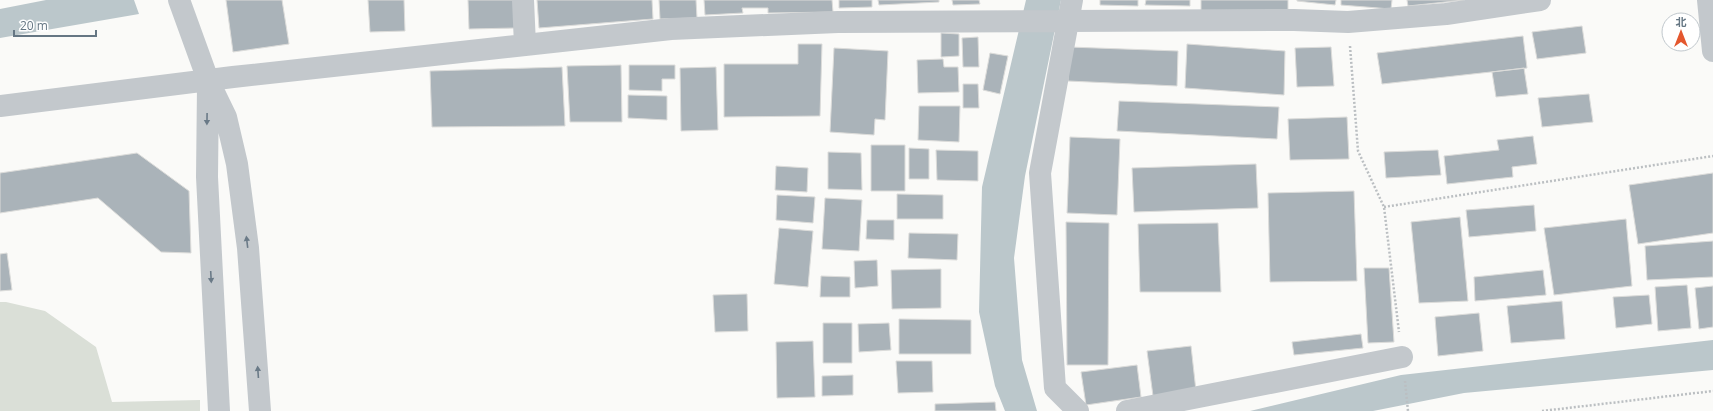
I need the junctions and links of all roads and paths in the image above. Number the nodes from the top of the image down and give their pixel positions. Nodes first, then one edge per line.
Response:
1 (179, 0) edge
2 (523, 0) edge
3 (1072, 0) edge
4 (1540, 0) edge
5 (1708, 0) edge
6 (1069, 22) junction
7 (1348, 22) junction
8 (525, 45) junction
9 (1713, 51) edge
10 (208, 80) junction
11 (0, 106) edge
12 (1713, 156) edge
13 (1384, 206) junction
14 (1402, 357) junction
15 (1713, 391) edge
16 (219, 411) edge
17 (260, 411) edge
18 (1078, 411) edge
19 (1127, 411) edge
20 (1408, 411) edge
21 (1542, 411) edge

1 - 10 street
2 - 8 street
3 - 6 street
4 - 7 street
5 - 9 street
6 - 7 street
6 - 8 street
6 - 18 street
7 - 13 path
8 - 10 street
10 - 11 street
10 -> 16 street
17 -> 10 street
12 - 13 path
13 - 14 path
14 - 19 street
14 - 20 path
15 - 21 path

